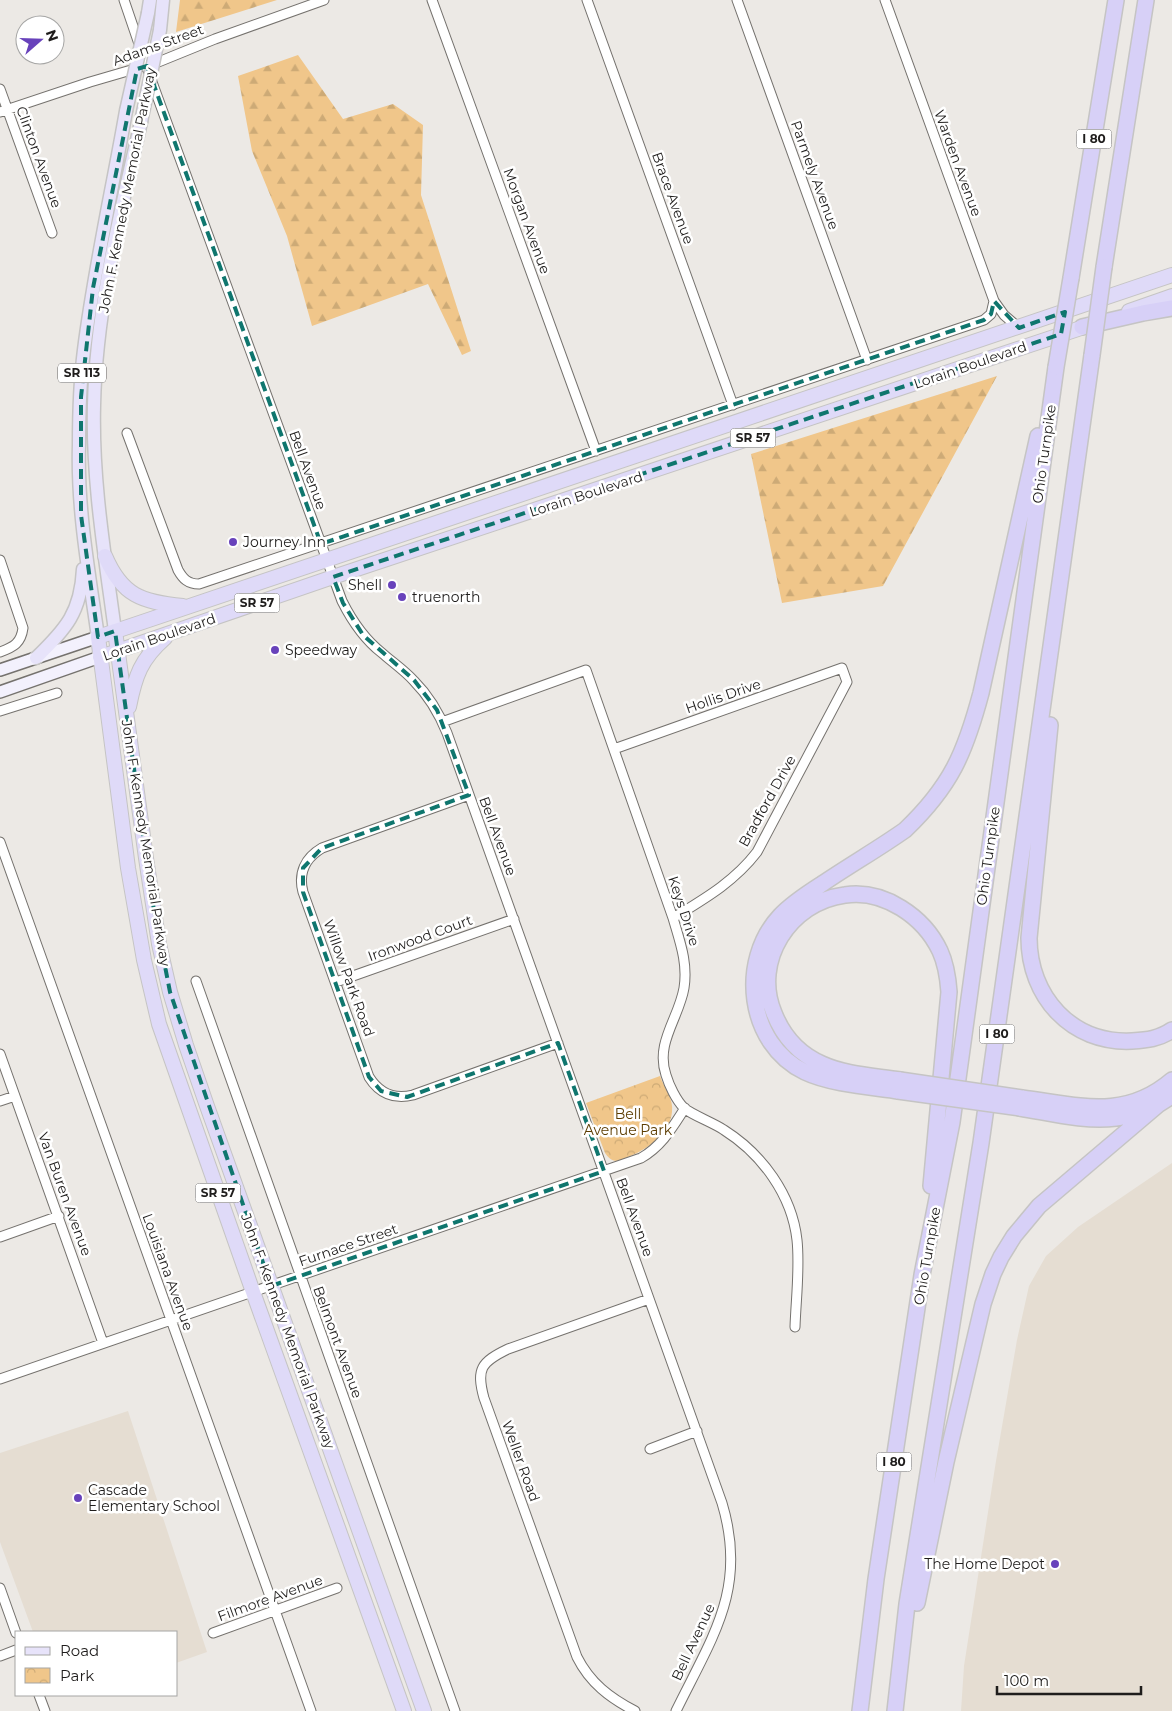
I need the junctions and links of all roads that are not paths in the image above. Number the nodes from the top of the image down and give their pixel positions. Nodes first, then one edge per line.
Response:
1 (124, 0) edge
2 (163, 0) edge
3 (324, 0) edge
4 (432, 0) edge
5 (587, 0) edge
6 (737, 0) edge
7 (884, 0) edge
8 (1116, 0) edge
9 (1146, 0) edge
10 (149, 6) edge
11 (147, 66) junction
12 (0, 89) edge
13 (4, 110) edge
14 (52, 233) dead end
15 (1172, 276) edge
16 (1172, 296) edge
17 (994, 301) junction
18 (1172, 308) edge
19 (1082, 327) junction
20 (1019, 328) junction
21 (867, 360) junction
22 (1056, 367) junction
23 (733, 405) junction
24 (127, 432) dead end
25 (596, 451) junction
26 (84, 542) junction
27 (321, 544) junction
28 (1064, 554) junction
29 (105, 556) junction
30 (0, 560) edge
31 (327, 560) junction
32 (334, 577) junction
33 (189, 606) junction
34 (181, 629) junction
35 (115, 631) junction
36 (98, 637) junction
37 (118, 651) junction
38 (0, 652) edge
39 (100, 657) junction
40 (36, 658) junction
41 (842, 668) joint
42 (0, 670) edge
43 (0, 692) edge
44 (57, 693) dead end
45 (0, 711) edge
46 (127, 718) junction
47 (442, 722) junction
48 (614, 749) junction
49 (469, 795) junction
50 (0, 842) edge
51 (673, 918) junction
52 (514, 919) junction
53 (196, 981) dead end
54 (336, 982) junction
55 (1172, 1030) edge
56 (558, 1043) junction
57 (0, 1054) edge
58 (1172, 1080) edge
59 (899, 1086) junction
60 (15, 1096) junction
61 (1166, 1100) edge
62 (0, 1101) edge
63 (1021, 1103) junction
64 (685, 1108) junction
65 (604, 1171) junction
66 (58, 1216) junction
67 (0, 1237) edge
68 (922, 1275) junction
69 (300, 1276) junction
70 (271, 1286) junction
71 (253, 1292) junction
72 (649, 1299) junction
73 (171, 1320) junction
74 (795, 1327) dead end
75 (103, 1343) junction
76 (0, 1379) edge
77 (697, 1432) junction
78 (650, 1449) dead end
79 (0, 1588) edge
80 (337, 1588) dead end
81 (275, 1611) junction
82 (15, 1631) edge
83 (213, 1633) dead end
84 (15, 1650) edge
85 (0, 1656) edge
86 (39, 1696) edge
87 (45, 1711) edge
88 (311, 1711) edge
89 (404, 1711) edge
90 (424, 1711) edge
91 (455, 1711) edge
92 (635, 1711) edge
93 (676, 1711) edge
94 (860, 1711) edge
95 (895, 1711) edge
96 (900, 1711) edge

1 - 11 street, Bell Avenue
2 - 29 main road, John F. Kennedy Memorial Parkway / SR 113, bridge
3 - 11 street, Adams Street
4 - 25 street, Morgan Avenue
5 - 23 street, Brace Avenue
6 - 21 street, Parmely Avenue
7 - 17 street, Warden Avenue
8 - 22 highway, Ohio Turnpike / I 80, bridge
9 - 28 highway, I 80, bridge
10 - 26 main road, John F. Kennedy Memorial Parkway / SR 113, bridge
11 - 13 street, Adams Street
11 - 27 street, Bell Avenue
12 - 13 street, Clinton Avenue
13 - 14 street, Clinton Avenue
15 - 20 highway, Lorain Boulevard / SR 57
16 - 19 highway, Lorain Boulevard / SR 57
17 - 20 street, Warden Avenue
17 - 21 street
18 - 19 highway
19 - 32 highway, Lorain Boulevard / SR 57
20 - 31 highway, Lorain Boulevard / SR 57
21 - 23 street
22 - 59 highway
22 - 68 highway, Ohio Turnpike / I 80
23 - 25 street
24 - 27 street
25 - 27 street
26 - 36 main road, John F. Kennedy Memorial Parkway / SR 113
26 - 40 main road
27 - 31 street, Bell Avenue
28 - 55 highway
28 - 95 highway, I 80
29 - 33 highway
29 - 35 main road, John F. Kennedy Memorial Parkway / SR 113
30 - 38 street
31 - 32 street, Bell Avenue
31 - 33 highway, Lorain Boulevard / SR 57
32 - 34 highway, Lorain Boulevard / SR 57
32 - 47 street, Bell Avenue
33 - 35 highway, Lorain Boulevard / SR 57
34 - 37 highway, Lorain Boulevard
34 - 46 highway, SR 57
35 - 36 highway, Lorain Boulevard / SR 57
35 - 37 highway, John F. Kennedy Memorial Parkway / SR 113
36 - 39 highway, John F. Kennedy Memorial Parkway / SR 57
36 - 40 main road, Lorain Boulevard
37 - 39 highway, Lorain Boulevard
37 - 46 highway, John F. Kennedy Memorial Parkway / SR 113
39 - 43 main road, Lorain Boulevard
39 - 71 highway, John F. Kennedy Memorial Parkway / SR 57
40 - 42 main road, Lorain Boulevard
41 - 48 street, Hollis Drive
41 - 51 street, Bradford Drive
44 - 45 street
46 - 70 highway, John F. Kennedy Memorial Parkway / SR 57
47 - 48 street, Keys Drive
47 - 49 street, Bell Avenue
48 - 51 street, Keys Drive
49 - 52 street, Bell Avenue
49 - 54 street, Willow Park Road
50 - 73 street, Louisiana Avenue
51 - 64 street, Keys Drive
52 - 54 street, Ironwood Court
52 - 56 street, Bell Avenue
53 - 69 street, Belmont Avenue
54 - 56 street, Willow Park Road
56 - 65 street, Bell Avenue
57 - 60 street, Van Buren Avenue
58 - 63 highway
59 - 63 highway, bridge
59 - 68 highway
60 - 62 street
60 - 66 street, Van Buren Avenue
61 - 63 highway
61 - 96 highway
64 - 65 street, Furnace Street
64 - 74 street, Keys Drive
65 - 69 street, Furnace Street
65 - 72 street, Bell Avenue
66 - 67 street
66 - 75 street, Van Buren Avenue
68 - 94 highway, Ohio Turnpike / I 80
69 - 70 street, Furnace Street
69 - 91 street, Belmont Avenue
70 - 71 street, Furnace Street
70 - 90 highway, John F. Kennedy Memorial Parkway / SR 57
71 - 73 street, Furnace Street
71 - 89 highway, John F. Kennedy Memorial Parkway / SR 57
72 - 77 street, Bell Avenue
72 - 92 street, Weller Road
73 - 75 street, Furnace Street
73 - 81 street, Louisiana Avenue
75 - 76 street, Furnace Street
77 - 78 street
77 - 93 street, Bell Avenue
79 - 82 street
80 - 81 street, Filmore Avenue
81 - 83 street, Filmore Avenue
81 - 88 street, Louisiana Avenue
84 - 85 street
86 - 87 street

